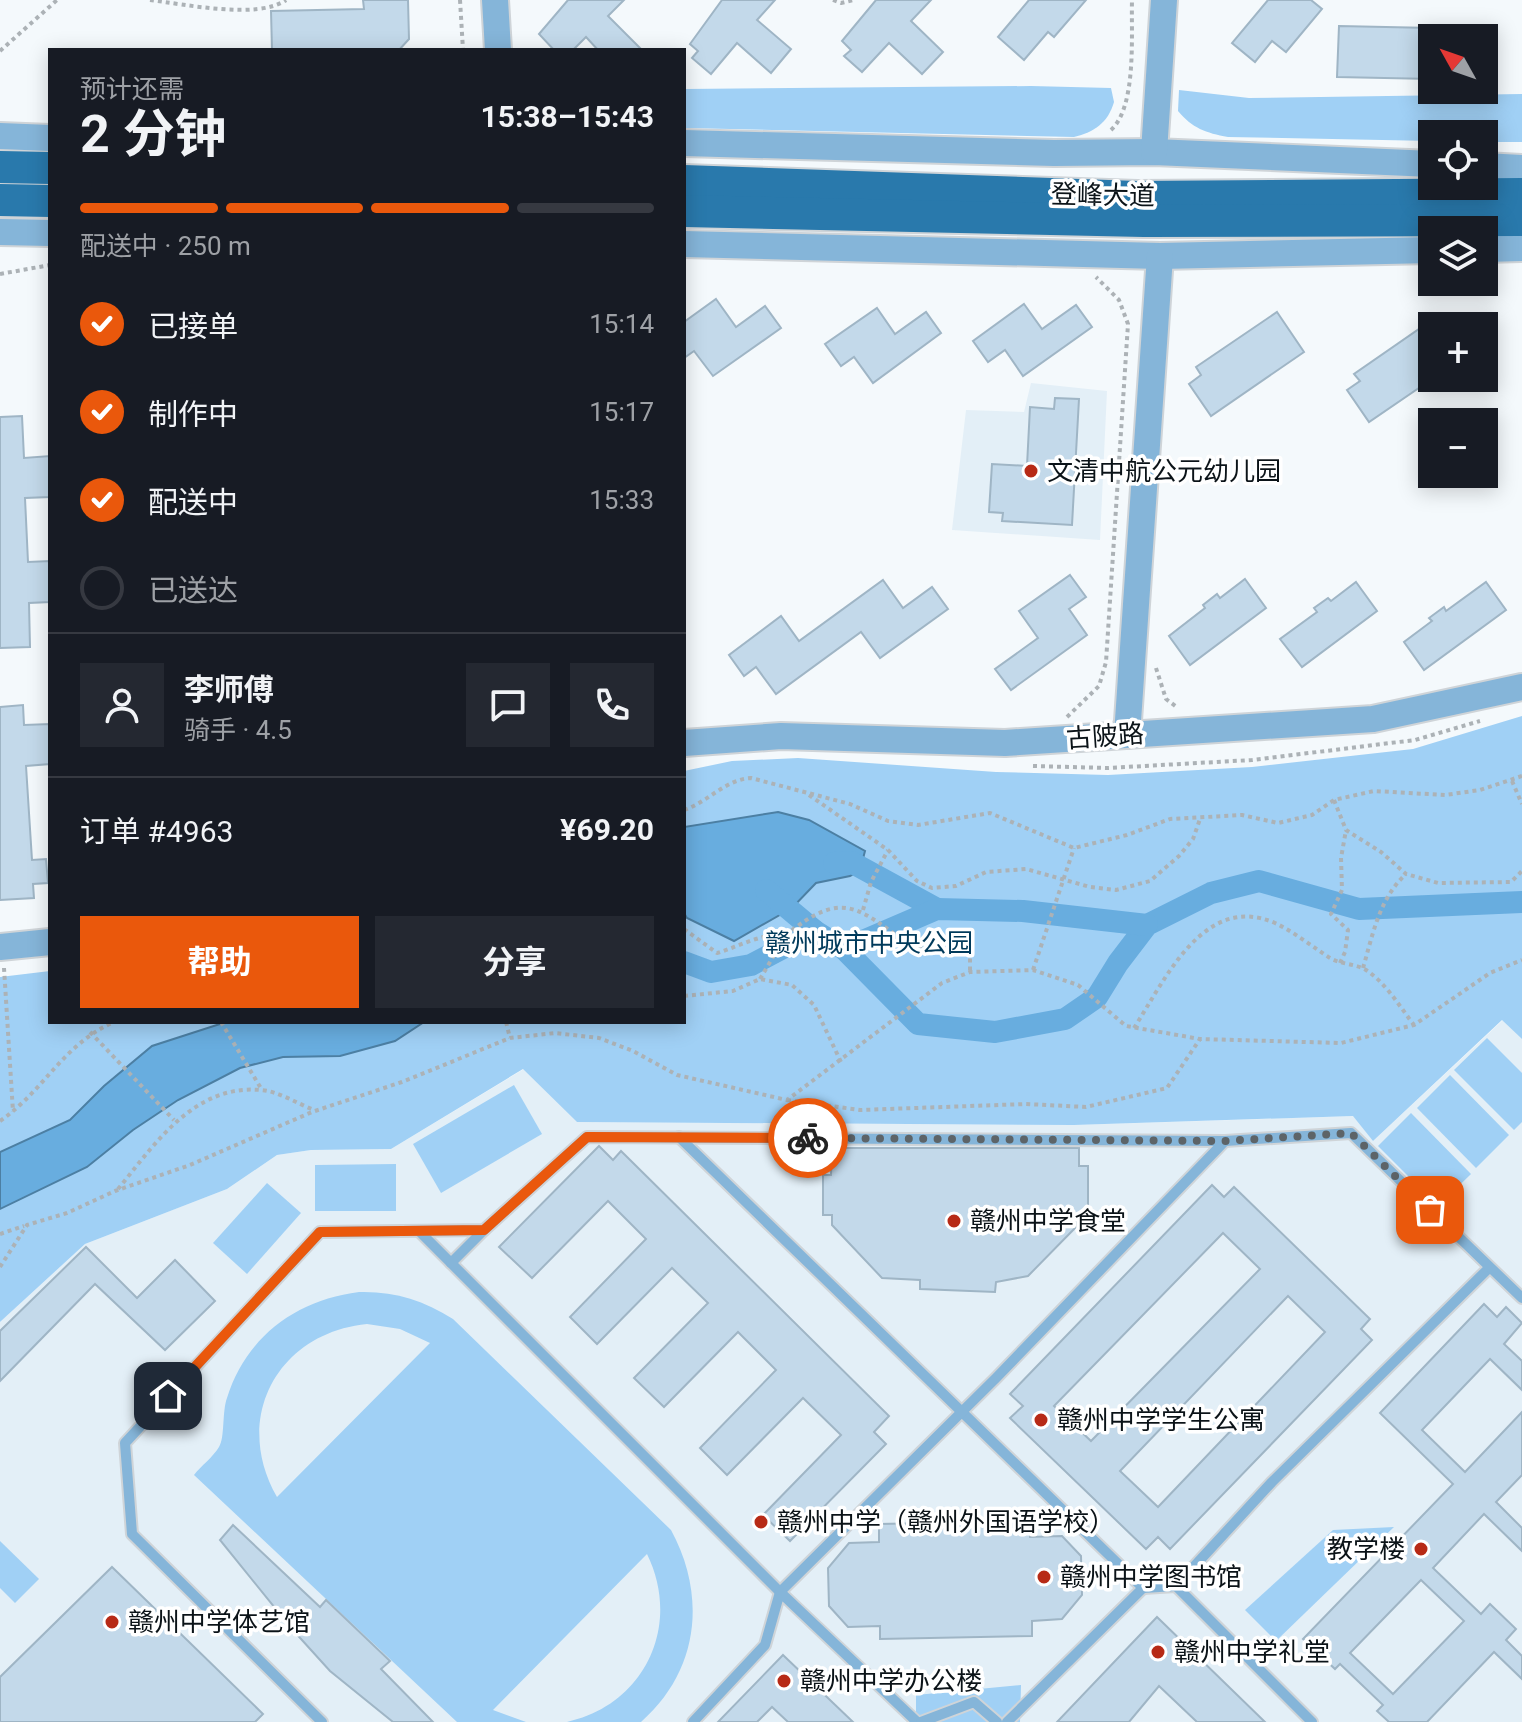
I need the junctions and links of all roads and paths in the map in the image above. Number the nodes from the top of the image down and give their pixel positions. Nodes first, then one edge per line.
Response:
1 (57, 0) edge
2 (150, 0) edge
3 (286, 0) edge
4 (460, 0) edge
5 (495, 0) edge
6 (833, 0) edge
7 (854, 0) edge
8 (1132, 0) edge
9 (1164, 0) edge
10 (463, 48) edge
11 (498, 48) edge
12 (0, 51) edge
13 (0, 136) edge
14 (48, 138) edge
15 (1103, 138) dead end
16 (686, 143) edge
17 (1154, 152) junction
18 (1418, 163) edge
19 (0, 167) edge
20 (1498, 167) edge
21 (48, 168) edge
22 (1522, 168) edge
23 (686, 181) edge
24 (1522, 194) edge
25 (0, 200) edge
26 (48, 201) edge
27 (686, 211) edge
28 (1522, 220) edge
29 (0, 232) edge
30 (48, 233) edge
31 (686, 244) edge
32 (1522, 248) edge
33 (1498, 249) edge
34 (1418, 250) edge
35 (1160, 256) junction
36 (48, 265) edge
37 (0, 274) edge
38 (1128, 324) dead end
39 (1154, 654) dead end
40 (1522, 687) edge
41 (1186, 711) dead end
42 (1058, 721) dead end
43 (1127, 735) junction
44 (686, 743) edge
45 (1522, 776) edge
46 (1512, 781) junction
47 (806, 793) junction
48 (1334, 800) junction
49 (1522, 804) edge
50 (686, 809) edge
51 (1200, 819) junction
52 (1346, 830) junction
53 (1074, 848) junction
54 (888, 850) junction
55 (1522, 871) edge
56 (1406, 874) junction
57 (1062, 878) junction
58 (863, 911) junction
59 (686, 930) edge
60 (786, 935) junction
61 (48, 942) edge
62 (2, 947) edge
63 (1522, 960) edge
64 (1339, 964) junction
65 (1363, 968) junction
66 (1033, 970) junction
67 (970, 972) junction
68 (760, 979) junction
69 (686, 996) edge
70 (109, 1024) edge
71 (222, 1024) edge
72 (506, 1024) edge
73 (1414, 1025) junction
74 (1134, 1028) junction
75 (90, 1032) junction
76 (510, 1038) junction
77 (1200, 1039) junction
78 (841, 1062) junction
79 (262, 1090) junction
80 (787, 1100) junction
81 (317, 1111) junction
82 (13, 1112) junction
83 (0, 1121) edge
84 (174, 1121) junction
85 (679, 1137) junction
86 (1225, 1141) junction
87 (115, 1191) junction
88 (27, 1225) junction
89 (484, 1230) junction
90 (419, 1231) junction
91 (0, 1234) edge
92 (451, 1263) junction
93 (0, 1267) edge
94 (1489, 1268) junction
95 (1522, 1298) edge
96 (963, 1411) junction
97 (1176, 1586) junction
98 (1143, 1588) junction
99 (780, 1592) junction
100 (322, 1722) edge
101 (693, 1722) edge
102 (919, 1722) edge
103 (997, 1722) edge
104 (1007, 1722) edge
105 (1312, 1722) edge

1 - 12 path
2 - 3 path
4 - 10 path
5 - 11 street
6 - 7 path
8 - 15 path
9 - 17 street
13 - 14 street
16 - 17 street
17 - 18 street
19 - 21 main road
20 - 22 street
23 - 24 main road, 登峰大道
25 - 26 main road
27 - 28 main road, 登峰大道
29 - 30 street
31 - 35 street
32 - 33 street
34 - 35 street
35 - 43 street
36 - 37 path
38 - 42 path
39 - 41 path
40 - 43 street, 古陂路
43 - 44 street, 古陂路
45 - 46 path
46 - 48 path
46 - 49 path
47 - 50 path
47 - 53 path
47 - 54 path
48 - 51 path
48 - 52 path
51 - 53 path
51 - 57 path
52 - 56 path
52 - 64 path
53 - 57 path
54 - 57 path
54 - 58 path
55 - 56 path
56 - 65 path
57 - 66 path
58 - 60 path
58 - 67 path
59 - 60 path
60 - 68 path
61 - 62 street
62 - 82 path
63 - 73 path
64 - 65 path
64 - 74 path
65 - 73 path
66 - 67 path
66 - 74 path
67 - 78 path
68 - 69 path
68 - 78 path
70 - 75 path
71 - 79 path
72 - 76 path
73 - 77 path
74 - 77 path
75 - 82 path
75 - 84 path
76 - 80 path
76 - 81 path
77 - 80 path
78 - 80 path
79 - 81 path
79 - 84 path
81 - 87 path
82 - 83 path
84 - 87 path
85 - 86 lane
85 - 89 lane
85 - 96 lane
86 - 94 lane
86 - 96 lane
87 - 88 path
88 - 91 path
88 - 93 path
89 - 90 lane
89 - 92 lane
90 - 92 lane
90 - 100 lane
92 - 99 lane
94 - 95 lane
94 - 97 lane
96 - 98 lane
96 - 99 lane
97 - 98 lane
97 - 105 lane
98 - 104 lane
99 - 101 lane
99 - 102 lane
102 - 103 lane

